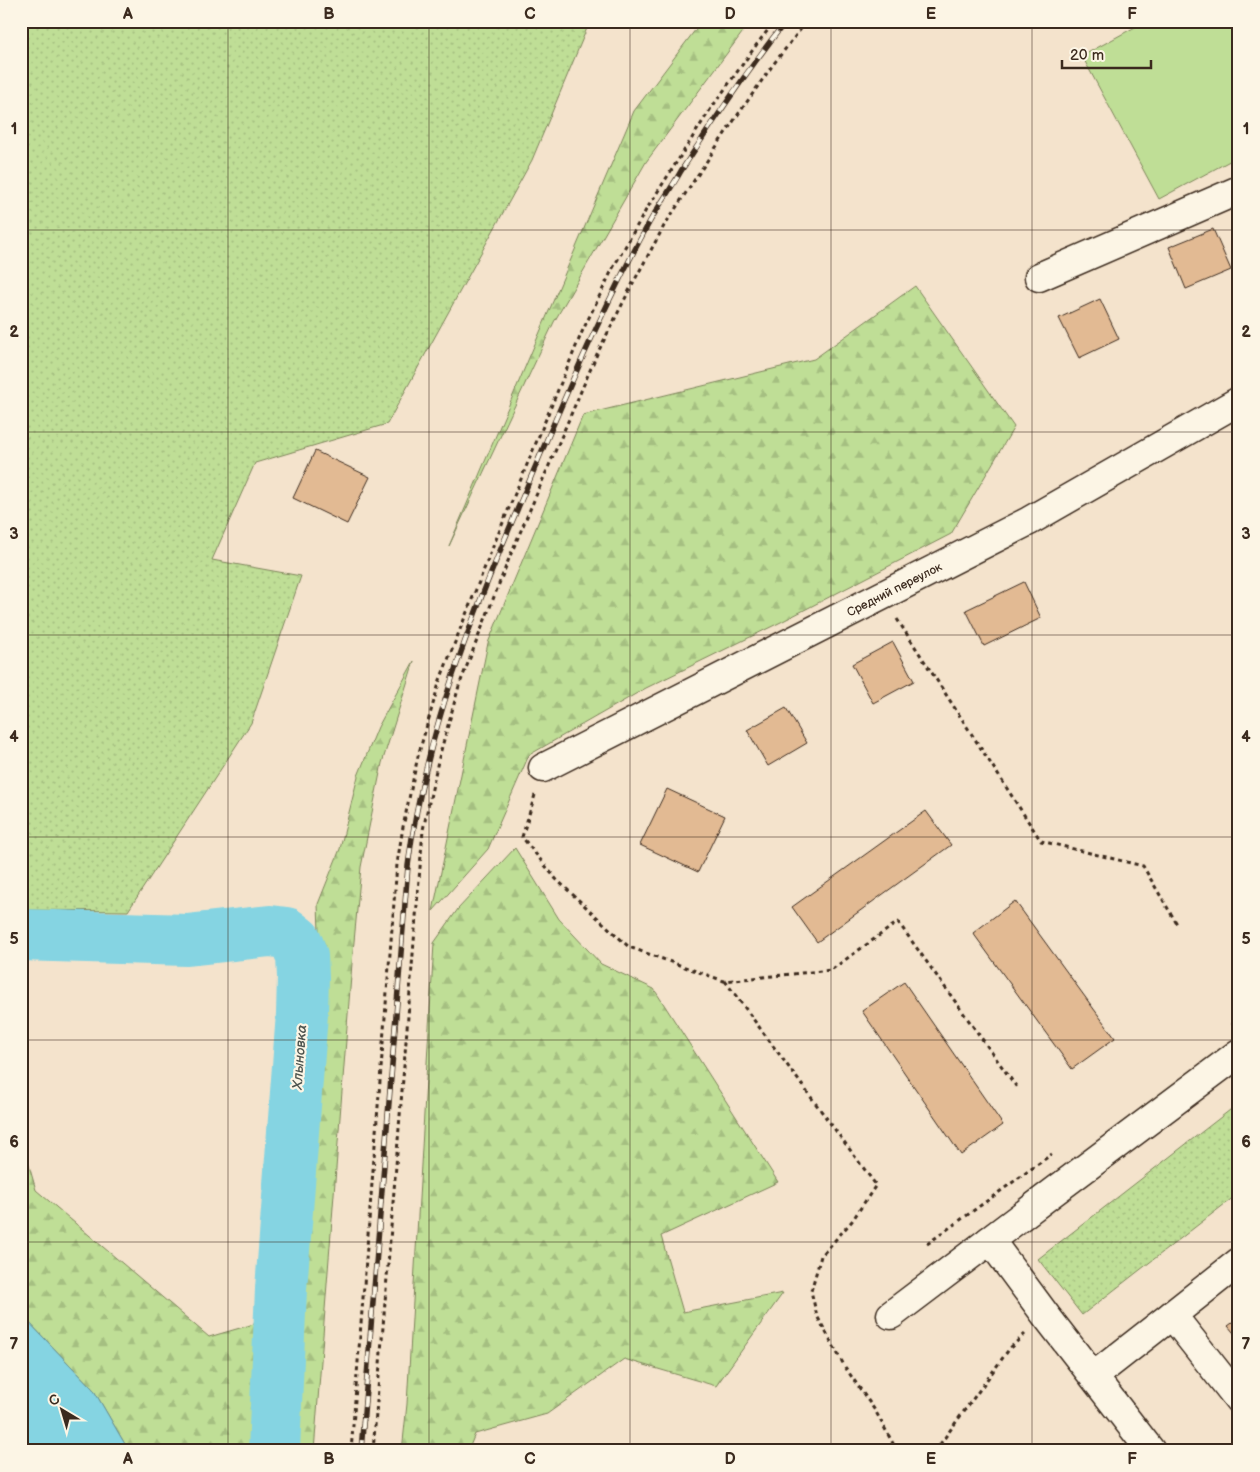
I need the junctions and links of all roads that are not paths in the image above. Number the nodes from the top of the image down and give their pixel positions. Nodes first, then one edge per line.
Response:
1 (1239, 190) edge
2 (1039, 277) dead end
3 (1239, 401) edge
4 (543, 768) road end
5 (1239, 1053) edge
6 (990, 1240) junction
7 (1239, 1262) edge
8 (891, 1315) dead end
9 (1172, 1315) junction
10 (1094, 1376) junction
11 (1239, 1400) edge
12 (1151, 1451) edge

1 - 2 street
3 - 4 street, Средний переулок
5 - 6 street
6 - 8 street
6 - 10 street
7 - 9 street
9 - 10 street
9 - 11 street
10 - 12 street

